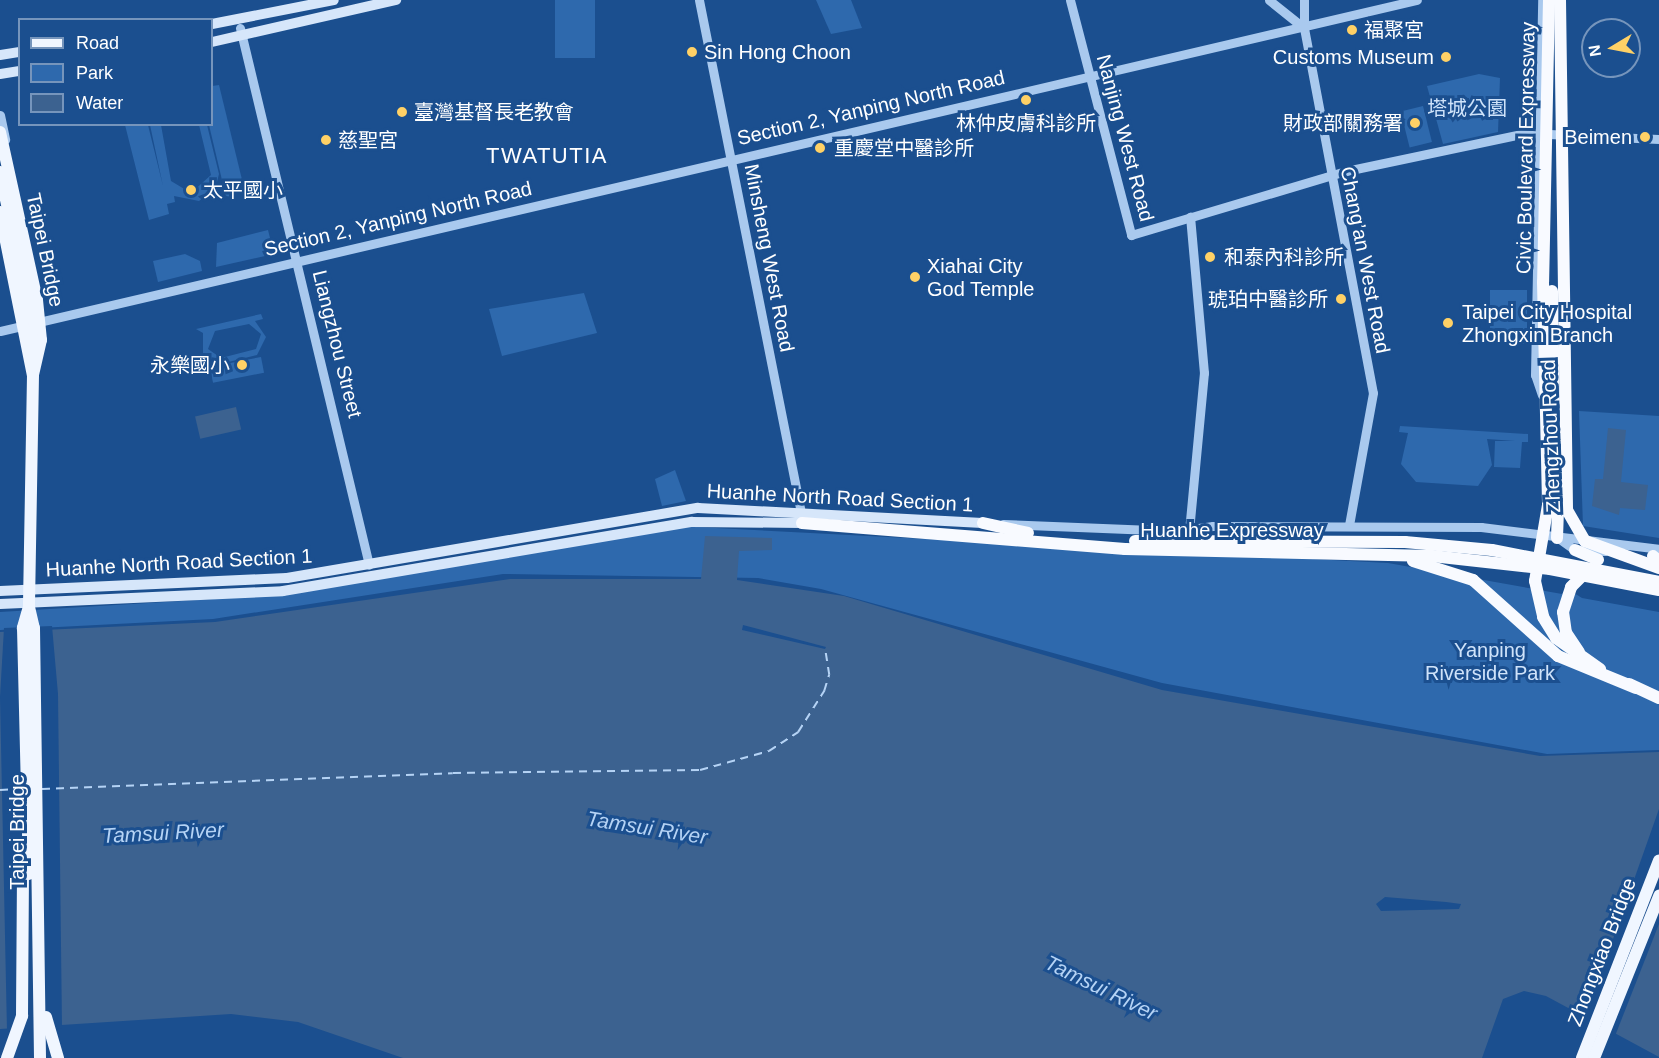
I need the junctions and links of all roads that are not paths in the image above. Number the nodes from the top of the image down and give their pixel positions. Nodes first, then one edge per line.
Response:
1 (334, 0) edge
2 (396, 0) edge
3 (699, 0) edge
4 (1070, 0) edge
5 (1269, 0) edge
6 (1304, 0) edge
7 (1417, 0) edge
8 (1542, 0) edge
9 (1549, 0) edge
10 (1560, 0) edge
11 (1566, 0) edge
12 (213, 24) edge
13 (1304, 28) junction
14 (241, 32) junction
15 (213, 42) edge
16 (18, 52) edge
17 (0, 55) edge
18 (18, 71) edge
19 (0, 74) edge
20 (1090, 76) junction
21 (0, 115) edge
22 (0, 132) edge
23 (1563, 132) junction
24 (1536, 133) junction
25 (1659, 139) edge
26 (1558, 148) junction
27 (1544, 155) junction
28 (731, 159) junction
29 (1562, 167) junction
30 (0, 172) edge
31 (1536, 173) junction
32 (1331, 176) junction
33 (0, 212) edge
34 (1190, 217) junction
35 (0, 233) edge
36 (1551, 239) junction
37 (297, 261) junction
38 (1566, 306) junction
39 (1536, 310) junction
40 (46, 320) junction
41 (16, 327) junction
42 (0, 332) edge
43 (33, 375) junction
44 (802, 517) junction
45 (983, 523) junction
46 (1349, 525) junction
47 (1189, 531) junction
48 (1204, 531) junction
49 (1557, 538) junction
50 (1575, 550) joint
51 (1380, 554) junction
52 (1657, 561) edge
53 (369, 565) junction
54 (1659, 582) edge
55 (1659, 590) edge
56 (0, 591) edge
57 (1659, 598) edge
58 (0, 604) edge
59 (1600, 669) junction
60 (1636, 688) junction
61 (1659, 698) edge
62 (32, 849) junction
63 (1659, 860) edge
64 (1659, 896) edge
65 (7, 1058) edge
66 (31, 1058) edge
67 (40, 1058) edge
68 (58, 1058) edge
69 (1582, 1058) edge
70 (1594, 1058) edge

1 - 12 main road
2 - 14 main road
3 - 28 street, Minsheng West Road
4 - 20 street, Nanjing West Road
5 - 13 street
6 - 13 street, Chang’an West Road
7 - 13 street, Section 2, Yanping North Road
8 - 24 street, Zhengzhou Road
9 - 27 highway, Civic Boulevard Expressway, bridge
10 - 26 highway, Civic Boulevard Expressway, bridge
11 - 23 street, Zhengzhou Road
13 - 20 street, Section 2, Yanping North Road
13 - 32 street, Chang’an West Road
14 - 15 main road
14 - 37 street, Liangzhou Street
16 - 17 main road
18 - 19 main road
20 - 28 street, Section 2, Yanping North Road
20 - 34 street, Nanjing West Road
21 - 40 street
22 - 43 main road, Taipei Bridge, bridge
23 - 24 street
23 - 25 street
23 - 29 street, Zhengzhou Road
24 - 31 street, Zhengzhou Road
24 - 32 street
26 - 36 highway
26 - 52 highway, bridge
27 - 36 highway, bridge
27 - 59 highway, Civic Boulevard Expressway, bridge
28 - 37 street, Section 2, Yanping North Road
28 - 44 street, Minsheng West Road
29 - 31 street
29 - 38 street, Zhengzhou Road
30 - 43 main road, bridge
31 - 39 street, Zhengzhou Road
32 - 34 street
32 - 46 street, Chang’an West Road
33 - 43 main road, Taipei Bridge, bridge
34 - 47 street
35 - 41 street
36 - 49 highway, bridge
37 - 40 street, Section 2, Yanping North Road
37 - 53 street, Liangzhou Street
38 - 39 street
38 - 49 street, Zhengzhou Road
39 - 49 street, Zhengzhou Road
40 - 41 street, Section 2, Yanping North Road
41 - 42 street, Section 2, Yanping North Road
43 - 62 main road, Taipei Bridge, bridge
44 - 45 main road, Huanhe North Road Section 1
44 - 51 highway, Huanhe Expressway
44 - 53 main road, Huanhe North Road Section 1
44 - 58 main road, Huanhe North Road Section 1
45 - 47 street, Huanhe North Road Section 1
45 - 54 highway, Huanhe Expressway
46 - 48 street, Huanhe North Road Section 1
46 - 49 street, Huanhe North Road Section 1
47 - 48 street, Huanhe North Road Section 1
48 - 57 highway
49 - 50 street
49 - 52 street, Huanhe North Road Section 1
50 - 52 highway
51 - 55 highway, Huanhe Expressway
51 - 60 highway
52 - 59 highway, bridge
53 - 56 main road, Huanhe North Road Section 1
59 - 60 highway, Civic Boulevard Expressway
60 - 61 highway, Civic Boulevard Expressway
62 - 65 main road
62 - 66 main road, Taipei Bridge
62 - 67 main road, Taipei Bridge
62 - 68 main road
63 - 69 main road, Zhongxiao Bridge
64 - 70 main road, Zhongxiao Bridge

